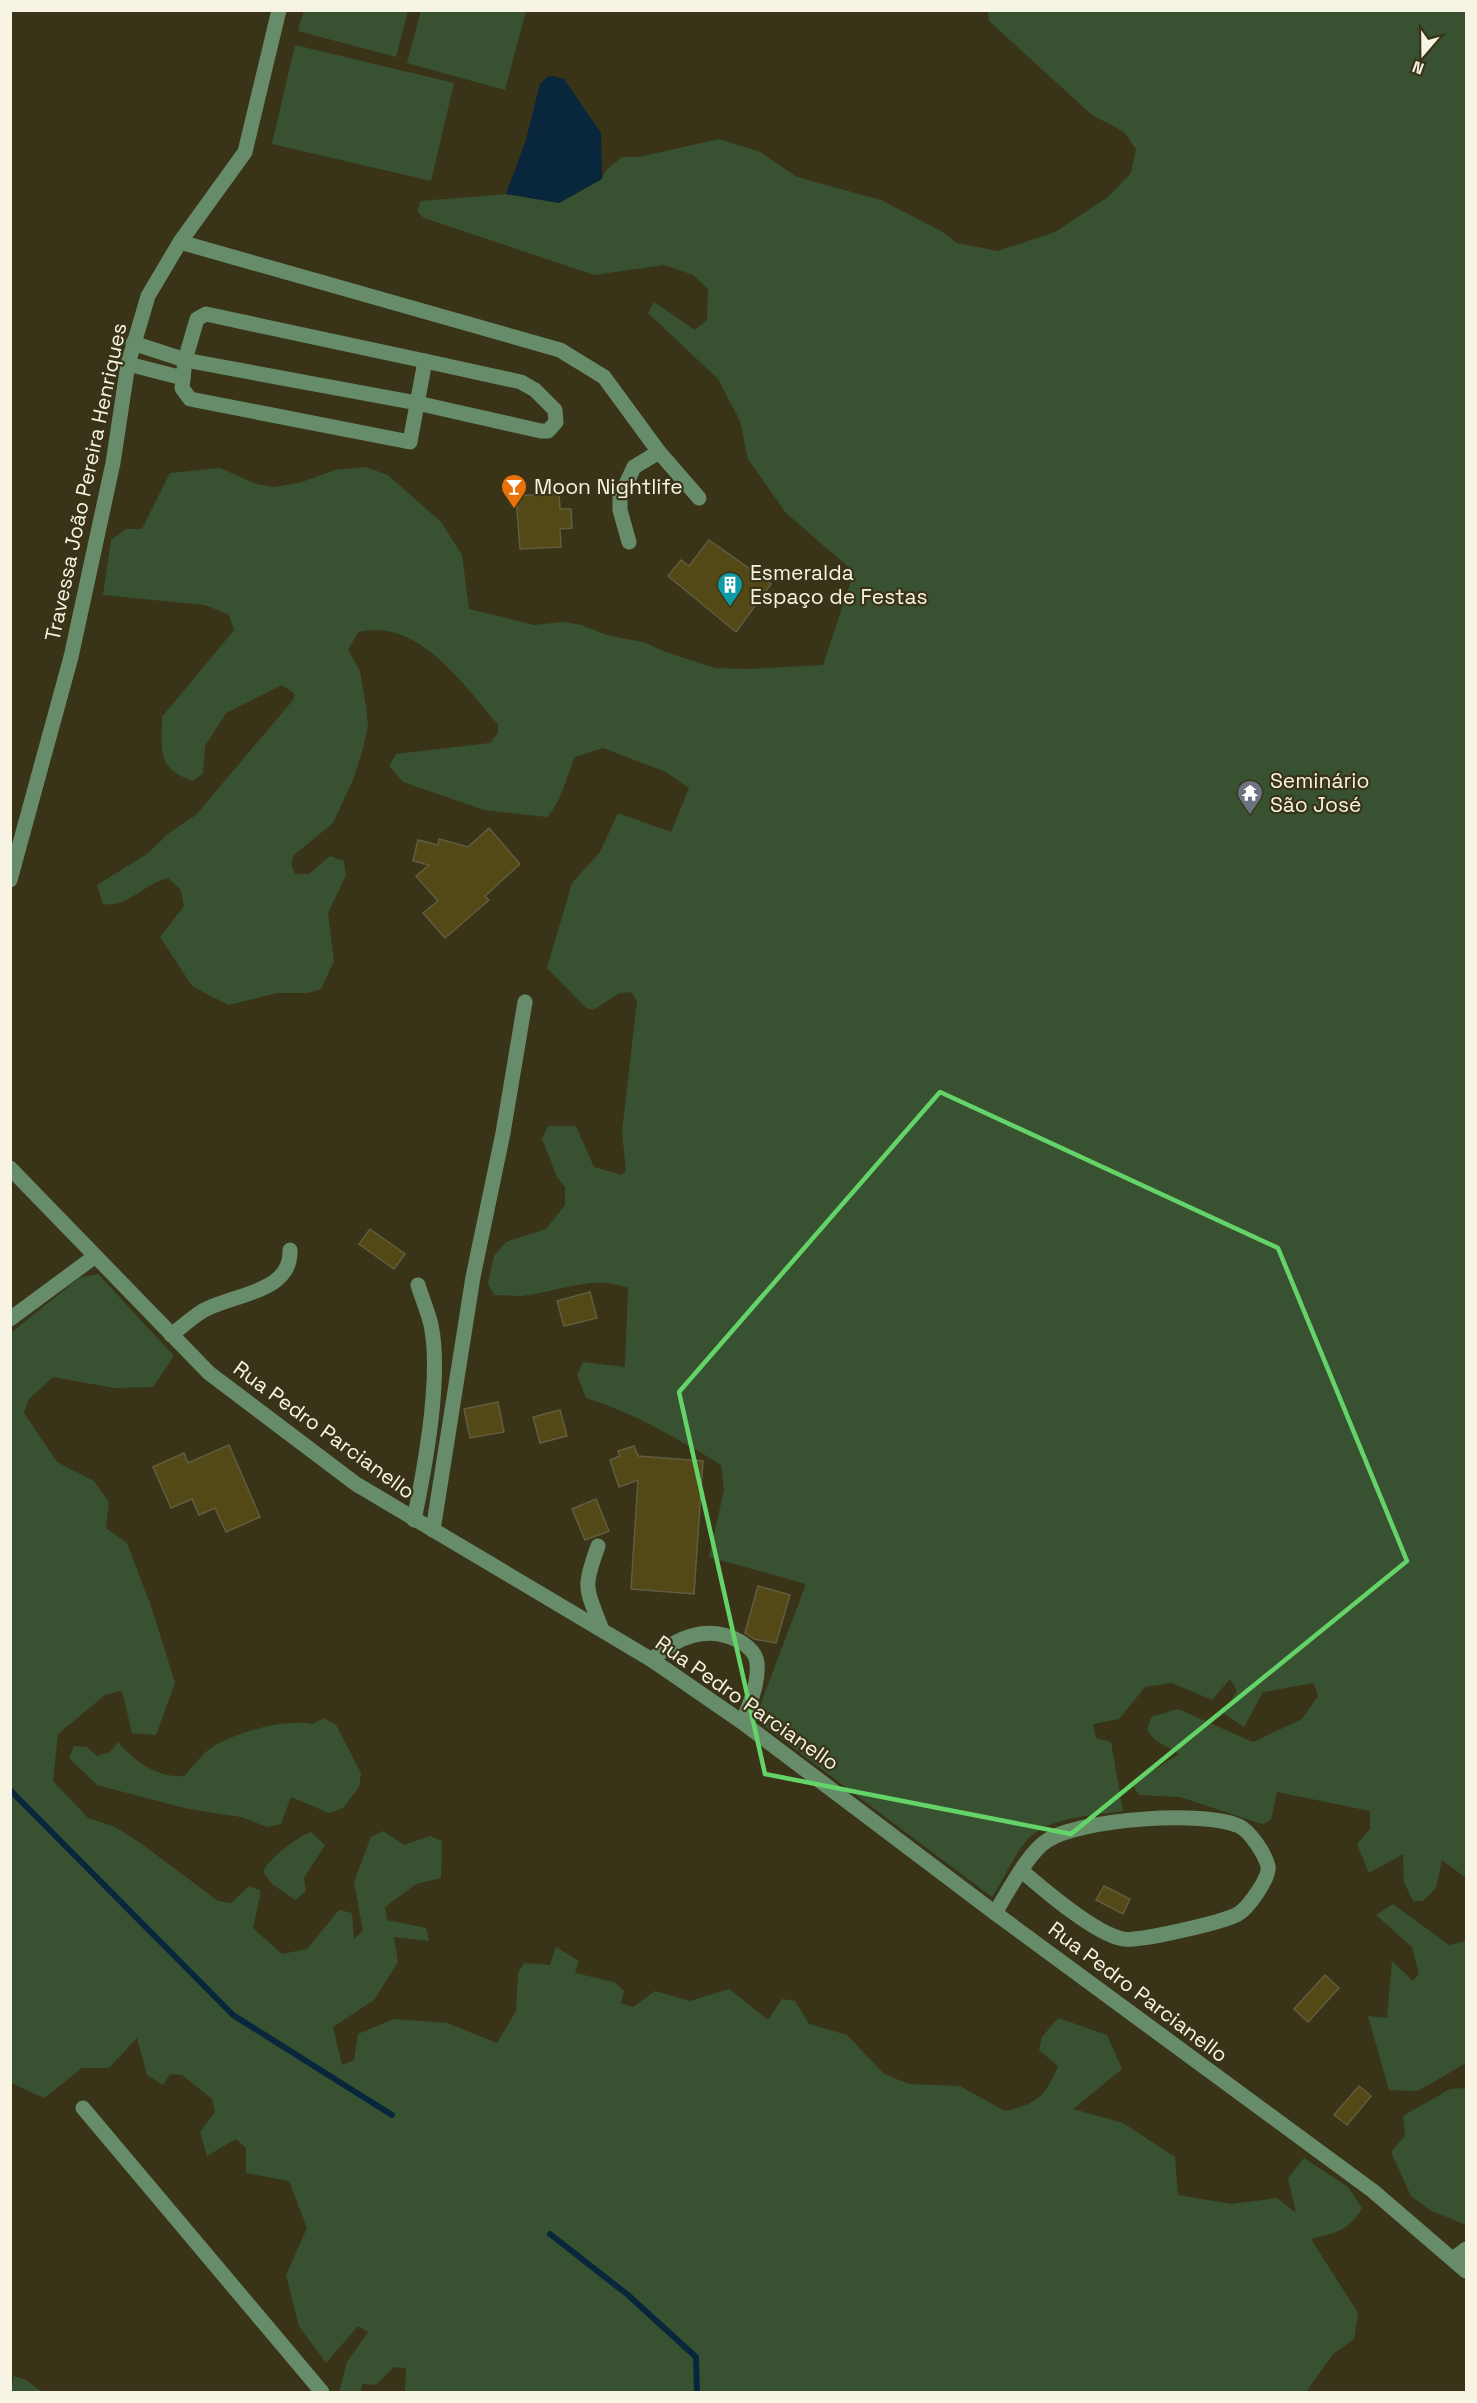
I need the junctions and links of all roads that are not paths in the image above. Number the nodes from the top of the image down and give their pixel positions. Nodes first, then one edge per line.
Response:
1 (279, 10) edge
2 (180, 242) junction
3 (133, 343) junction
4 (186, 360) junction
5 (425, 361) junction
6 (128, 364) junction
7 (183, 378) junction
8 (417, 403) junction
9 (659, 452) junction
10 (699, 498) dead end
11 (629, 542) dead end
12 (10, 880) edge
13 (525, 1002) dead end
14 (10, 1168) edge
15 (290, 1250) dead end
16 (94, 1257) junction
17 (418, 1285) dead end
18 (10, 1319) edge
19 (171, 1335) junction
20 (414, 1520) junction
21 (433, 1530) junction
22 (598, 1546) dead end
23 (602, 1630) junction
24 (652, 1660) junction
25 (742, 1722) junction
26 (1022, 1871) junction
27 (995, 1913) junction
28 (83, 2108) dead end
29 (1467, 2249) edge
30 (1453, 2259) junction
31 (1467, 2271) edge
32 (322, 2392) edge

1 - 2 street, Travessa João Pereira Henriques
2 - 3 street, Travessa João Pereira Henriques
2 - 9 street
3 - 4 street
3 - 6 street, Travessa João Pereira Henriques
4 - 5 street
4 - 7 street
4 - 8 street
5 - 8 street
5 - 8 street
6 - 7 street
6 - 12 street, Travessa João Pereira Henriques
7 - 8 street
9 - 10 street
9 - 11 street
13 - 21 street
14 - 16 street, Rua Pedro Parcianello
15 - 19 street
16 - 18 street
16 - 19 street, Rua Pedro Parcianello
17 - 20 street
19 - 20 street, Rua Pedro Parcianello
20 - 21 street, Rua Pedro Parcianello
21 - 23 street, Rua Pedro Parcianello
22 - 23 street
23 - 24 street, Rua Pedro Parcianello
24 - 25 street, Rua Pedro Parcianello
24 - 25 street
25 - 27 street, Rua Pedro Parcianello
26 - 26 street
26 - 27 street
27 - 30 street, Rua Pedro Parcianello
28 - 32 street
29 - 30 street
30 - 31 street, Rua Pedro Parcianello

